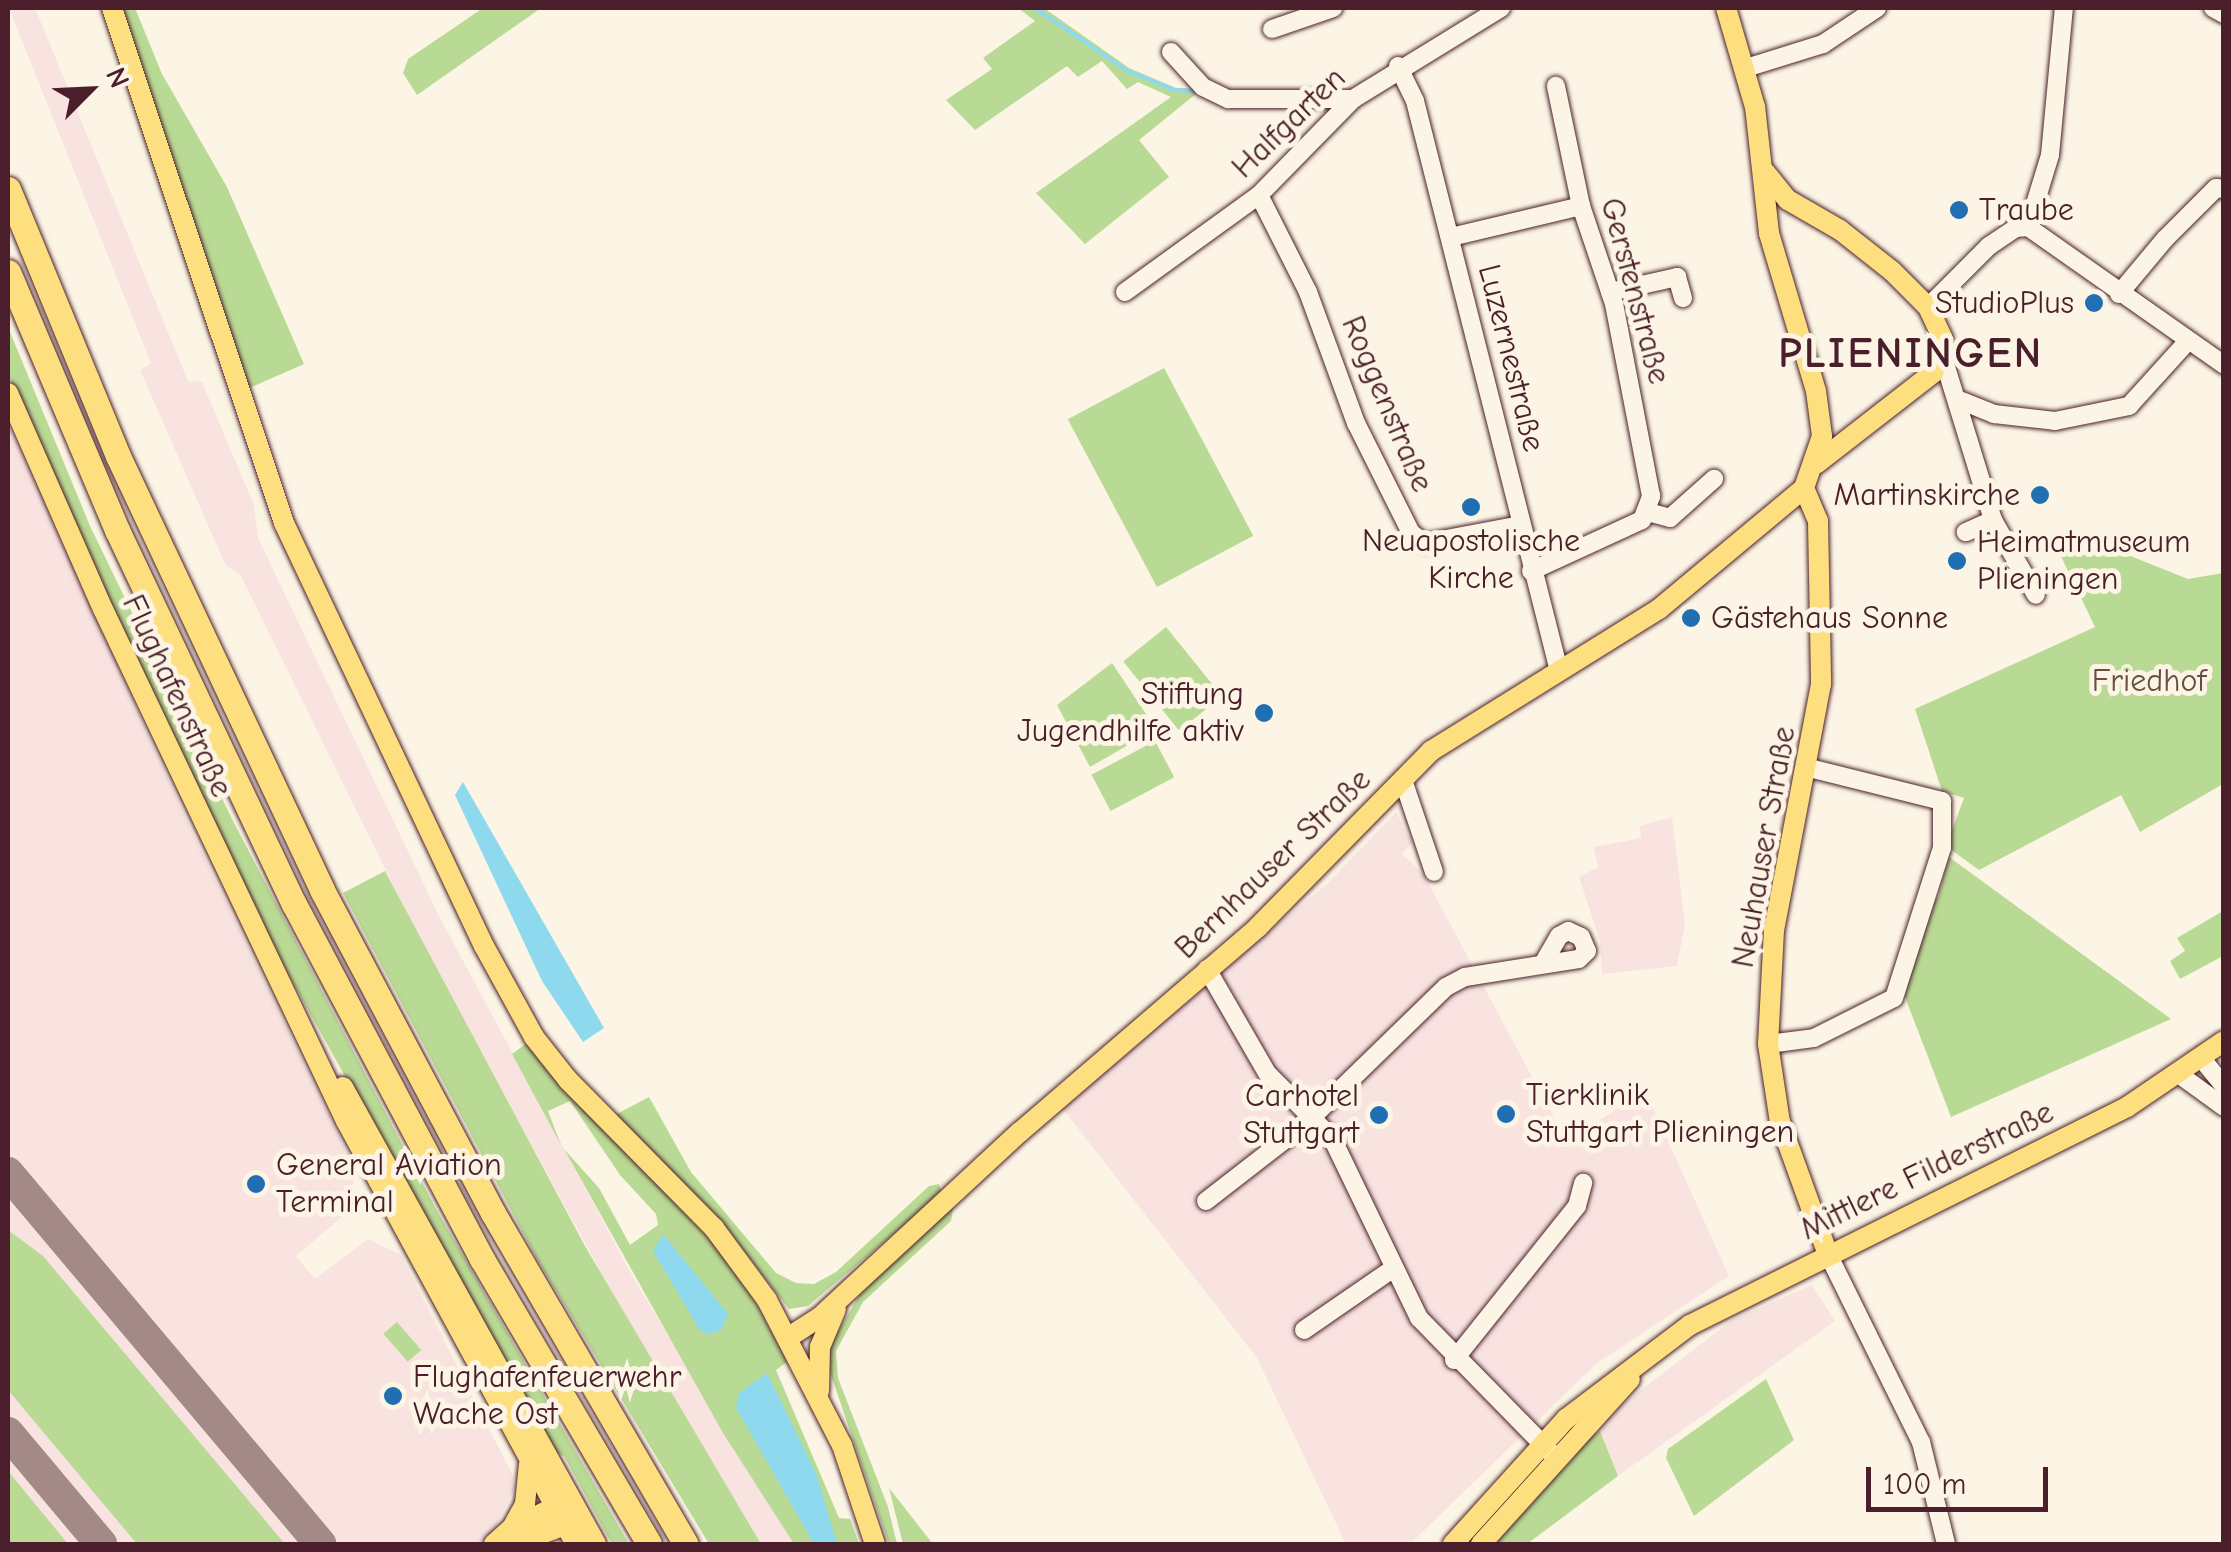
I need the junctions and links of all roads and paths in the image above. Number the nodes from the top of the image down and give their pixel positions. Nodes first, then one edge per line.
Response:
1 (112, 8) edge
2 (1333, 8) edge
3 (1501, 8) edge
4 (1726, 8) edge
5 (1877, 8) edge
6 (2064, 8) edge
7 (2213, 8) edge
8 (2224, 14) edge
9 (1272, 29) dead end
10 (1171, 52) dead end
11 (1398, 66) junction
12 (1746, 68) junction
13 (1556, 86) dead end
14 (1353, 98) junction
15 (1765, 172) junction
16 (8, 189) edge
17 (2224, 189) edge
18 (1259, 195) junction
19 (1788, 200) junction
20 (1581, 206) junction
21 (1766, 216) junction
22 (2028, 227) junction
23 (1451, 237) junction
24 (8, 272) edge
25 (1125, 292) dead end
26 (1610, 292) junction
27 (2119, 294) junction
28 (1682, 298) dead end
29 (1928, 307) junction
30 (2188, 342) junction
31 (2224, 365) edge
32 (1943, 369) junction
33 (8, 393) edge
34 (1962, 401) junction
35 (1830, 441) junction
36 (1714, 480) dead end
37 (1804, 488) junction
38 (1648, 512) junction
39 (1993, 520) junction
40 (1520, 525) junction
41 (1966, 532) dead end
42 (1531, 571) junction
43 (2036, 595) dead end
44 (1558, 667) junction
45 (1810, 768) junction
46 (1403, 780) junction
47 (1434, 872) dead end
48 (1544, 962) dead end
49 (1207, 969) junction
50 (302, 1020) junction
51 (2224, 1041) edge
52 (1768, 1044) junction
53 (2202, 1059) junction
54 (2180, 1075) junction
55 (2224, 1086) edge
56 (2224, 1108) edge
57 (1314, 1116) junction
58 (1584, 1183) dead end
59 (1206, 1201) dead end
60 (1827, 1252) junction
61 (1394, 1268) junction
62 (842, 1297) junction
63 (1304, 1330) dead end
64 (789, 1338) junction
65 (1654, 1352) junction
66 (1454, 1360) junction
67 (819, 1398) junction
68 (1540, 1443) junction
69 (1558, 1460) junction
70 (529, 1462) junction
71 (569, 1519) edge
72 (513, 1536) edge
73 (494, 1544) edge
74 (596, 1544) edge
75 (648, 1544) edge
76 (686, 1544) edge
77 (875, 1544) edge
78 (1452, 1544) edge
79 (1481, 1544) edge
80 (1946, 1544) edge

1 - 64 main road
2 - 9 street
3 - 11 street, Halfgarten
4 - 12 main road
5 - 12 street
6 - 22 street
7 - 8 street
10 - 14 street
11 - 14 street, Halfgarten
11 - 23 street, Luzernestraße
12 - 15 main road
13 - 20 street, Gerstenstraße
14 - 18 street, Halfgarten
15 - 19 main road
15 - 21 main road
16 - 76 highway
17 - 27 street
18 - 25 street, Halfgarten
18 - 40 street, Roggenstraße
19 - 21 main road
19 - 29 main road
20 - 23 street
20 - 26 street, Gerstenstraße
21 - 35 main road
22 - 27 street
22 - 29 street
23 - 40 street, Luzernestraße
24 - 75 highway
26 - 28 street
26 - 38 street, Gerstenstraße
27 - 30 street
29 - 32 main road
30 - 31 street
30 - 34 street
32 - 34 street
32 - 35 main road
33 - 50 main road, Flughafenstraße
34 - 39 street
35 - 37 main road, Bernhauser Straße
36 - 38 street
37 - 44 main road, Bernhauser Straße
37 - 45 main road, Neuhauser Straße
38 - 42 street
39 - 41 street
39 - 43 street
40 - 42 street, Luzernestraße
42 - 44 street, Luzernestraße
44 - 46 main road, Bernhauser Straße
45 - 52 main road, Neuhauser Straße
45 - 52 street
46 - 47 street
46 - 49 main road, Bernhauser Straße
48 - 57 street
49 - 57 street
49 - 62 main road, Bernhauser Straße
50 - 70 main road, Flughafenstraße
50 - 71 main road, Flughafenstraße
51 - 53 main road, Mittlere Filderstraße
52 - 60 main road, Neuhauser Straße
53 - 54 main road, Mittlere Filderstraße
53 - 55 street
54 - 56 street
54 - 60 main road, Mittlere Filderstraße
57 - 59 street
57 - 61 street
58 - 66 street
60 - 65 main road, Mittlere Filderstraße
60 - 80 street, Neuhauser Straße
61 - 63 street
61 - 66 street
62 - 64 main road, Bernhauser Straße
62 - 67 main road
64 - 67 main road
65 - 68 main road, Mittlere Filderstraße
65 - 69 main road, Mittlere Filderstraße
66 - 68 street
67 - 77 main road
68 - 69 street
68 - 78 main road, Mittlere Filderstraße
69 - 79 main road, Mittlere Filderstraße
70 - 71 main road, Flughafenstraße
70 - 72 main road
71 - 72 main road
71 - 74 main road
72 - 73 main road

